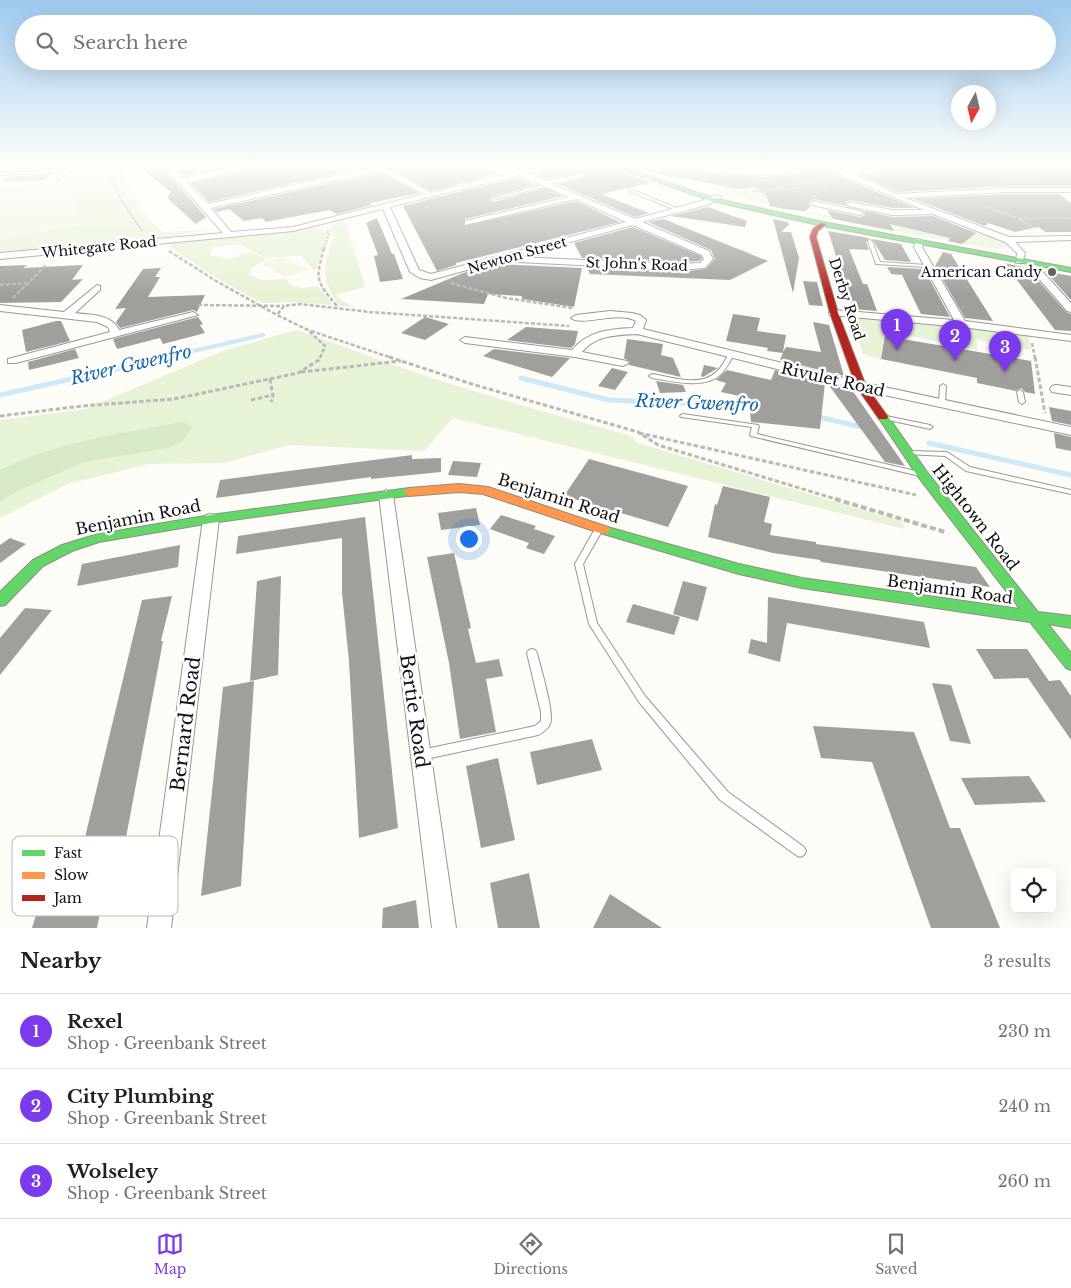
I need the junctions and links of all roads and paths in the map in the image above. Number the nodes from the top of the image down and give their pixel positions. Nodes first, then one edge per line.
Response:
1 (127, 208) edge
2 (207, 208) edge
3 (377, 208) edge
4 (387, 208) edge
5 (530, 208) edge
6 (603, 208) edge
7 (675, 208) edge
8 (685, 208) edge
9 (757, 208) edge
10 (839, 208) edge
11 (869, 208) edge
12 (927, 208) edge
13 (990, 208) edge
14 (843, 209) joint
15 (679, 210) junction
16 (934, 211) junction
17 (878, 217) dead end
18 (1071, 218) edge
19 (1019, 219) junction
20 (634, 222) junction
21 (468, 223) dead end
22 (317, 224) junction
23 (823, 224) junction
24 (228, 235) junction
25 (147, 237) dead end
26 (1051, 238) junction
27 (1071, 238) edge
28 (1008, 240) junction
29 (870, 241) dead end
30 (919, 242) junction
31 (169, 251) dead end
32 (0, 256) edge
33 (501, 259) junction
34 (1024, 262) junction
35 (46, 265) dead end
36 (927, 266) junction
37 (1071, 270) edge
38 (431, 277) junction
39 (28, 283) junction
40 (0, 285) edge
41 (97, 288) dead end
42 (258, 304) junction
43 (284, 306) junction
44 (337, 306) junction
45 (1, 308) edge
46 (1071, 309) edge
47 (834, 313) junction
48 (67, 315) junction
49 (193, 315) dead end
50 (277, 315) junction
51 (576, 322) junction
52 (961, 324) junction
53 (114, 329) junction
54 (308, 330) junction
55 (637, 331) junction
56 (1071, 338) edge
57 (466, 340) dead end
58 (575, 354) junction
59 (731, 354) junction
60 (1035, 356) dead end
61 (12, 361) dead end
62 (404, 361) junction
63 (623, 362) dead end
64 (298, 373) junction
65 (652, 376) dead end
66 (270, 379) junction
67 (861, 386) junction
68 (943, 386) dead end
69 (1056, 388) dead end
70 (1071, 391) edge
71 (1020, 392) dead end
72 (273, 395) junction
73 (250, 400) dead end
74 (270, 402) dead end
75 (1022, 402) dead end
76 (942, 403) junction
77 (0, 416) edge
78 (682, 416) dead end
79 (882, 417) junction
80 (1047, 426) junction
81 (930, 428) dead end
82 (1071, 431) edge
83 (638, 432) junction
84 (908, 453) junction
85 (923, 475) junction
86 (901, 492) dead end
87 (1071, 492) edge
88 (386, 495) junction
89 (210, 519) junction
90 (599, 530) junction
91 (973, 540) junction
92 (0, 601) edge
93 (1034, 617) junction
94 (1071, 622) edge
95 (532, 653) dead end
96 (1071, 664) edge
97 (421, 755) junction
98 (170, 836) edge
99 (800, 851) dead end
100 (444, 928) edge

1 - 25 path
2 - 24 street
3 - 22 street, Whitegate Road
4 - 38 street
5 - 21 street
6 - 20 street, St John's Road
7 - 15 lane
8 - 15 street, Newton Street
9 - 23 street
10 - 14 street
11 - 16 street
12 - 16 street
13 - 19 path
14 - 17 street
15 - 20 street, Newton Street
16 - 28 street
18 - 19 path
19 - 26 path
20 - 33 street, Newton Street
20 - 33 street, St John's Road
22 - 24 street, Whitegate Road
22 - 44 path
23 - 30 street
23 - 47 street, Derby Road
24 - 32 street, Whitegate Road
26 - 27 street
26 - 28 street
28 - 34 street
29 - 36 lane
30 - 34 street
30 - 36 street
31 - 42 path
33 - 38 street, Newton Street
34 - 37 street
34 - 46 street
35 - 39 path
36 - 52 street
38 - 51 path
39 - 40 path
39 - 45 path
41 - 48 street
42 - 43 path
42 - 50 path
43 - 44 path
43 - 50 path
44 - 51 path
45 - 48 street
47 - 52 street
47 - 67 street, Derby Road
48 - 53 street
49 - 53 street
50 - 54 path
51 - 55 street
52 - 56 street
53 - 61 street
54 - 62 path
54 - 64 path
55 - 58 street, Rivulet Road
55 - 59 street, Rivulet Road
57 - 58 street
58 - 63 street
59 - 65 lane
59 - 67 street, Rivulet Road
60 - 80 path
62 - 64 path
62 - 83 path
64 - 66 path
66 - 72 path
66 - 77 path
67 - 76 street, Rivulet Road
67 - 79 street, Hightown Road
68 - 76 lane
69 - 70 street
71 - 75 lane
72 - 73 path
72 - 74 path
76 - 80 street, Rivulet Road
78 - 85 lane
79 - 81 lane
79 - 84 street, Hightown Road
80 - 82 street, Rivulet Road
83 - 86 path
83 - 91 path
84 - 85 street, Hightown Road
84 - 87 lane
85 - 91 street, Hightown Road
88 - 89 street, Benjamin Road
88 - 90 street, Benjamin Road
88 - 97 street, Bertie Road
89 - 92 street, Benjamin Road
89 - 98 street, Bernard Road
90 - 93 street, Benjamin Road
90 - 99 lane
91 - 93 street, Hightown Road
93 - 94 street, Benjamin Road
93 - 96 street, Hightown Road
95 - 97 lane
97 - 100 street, Bertie Road

